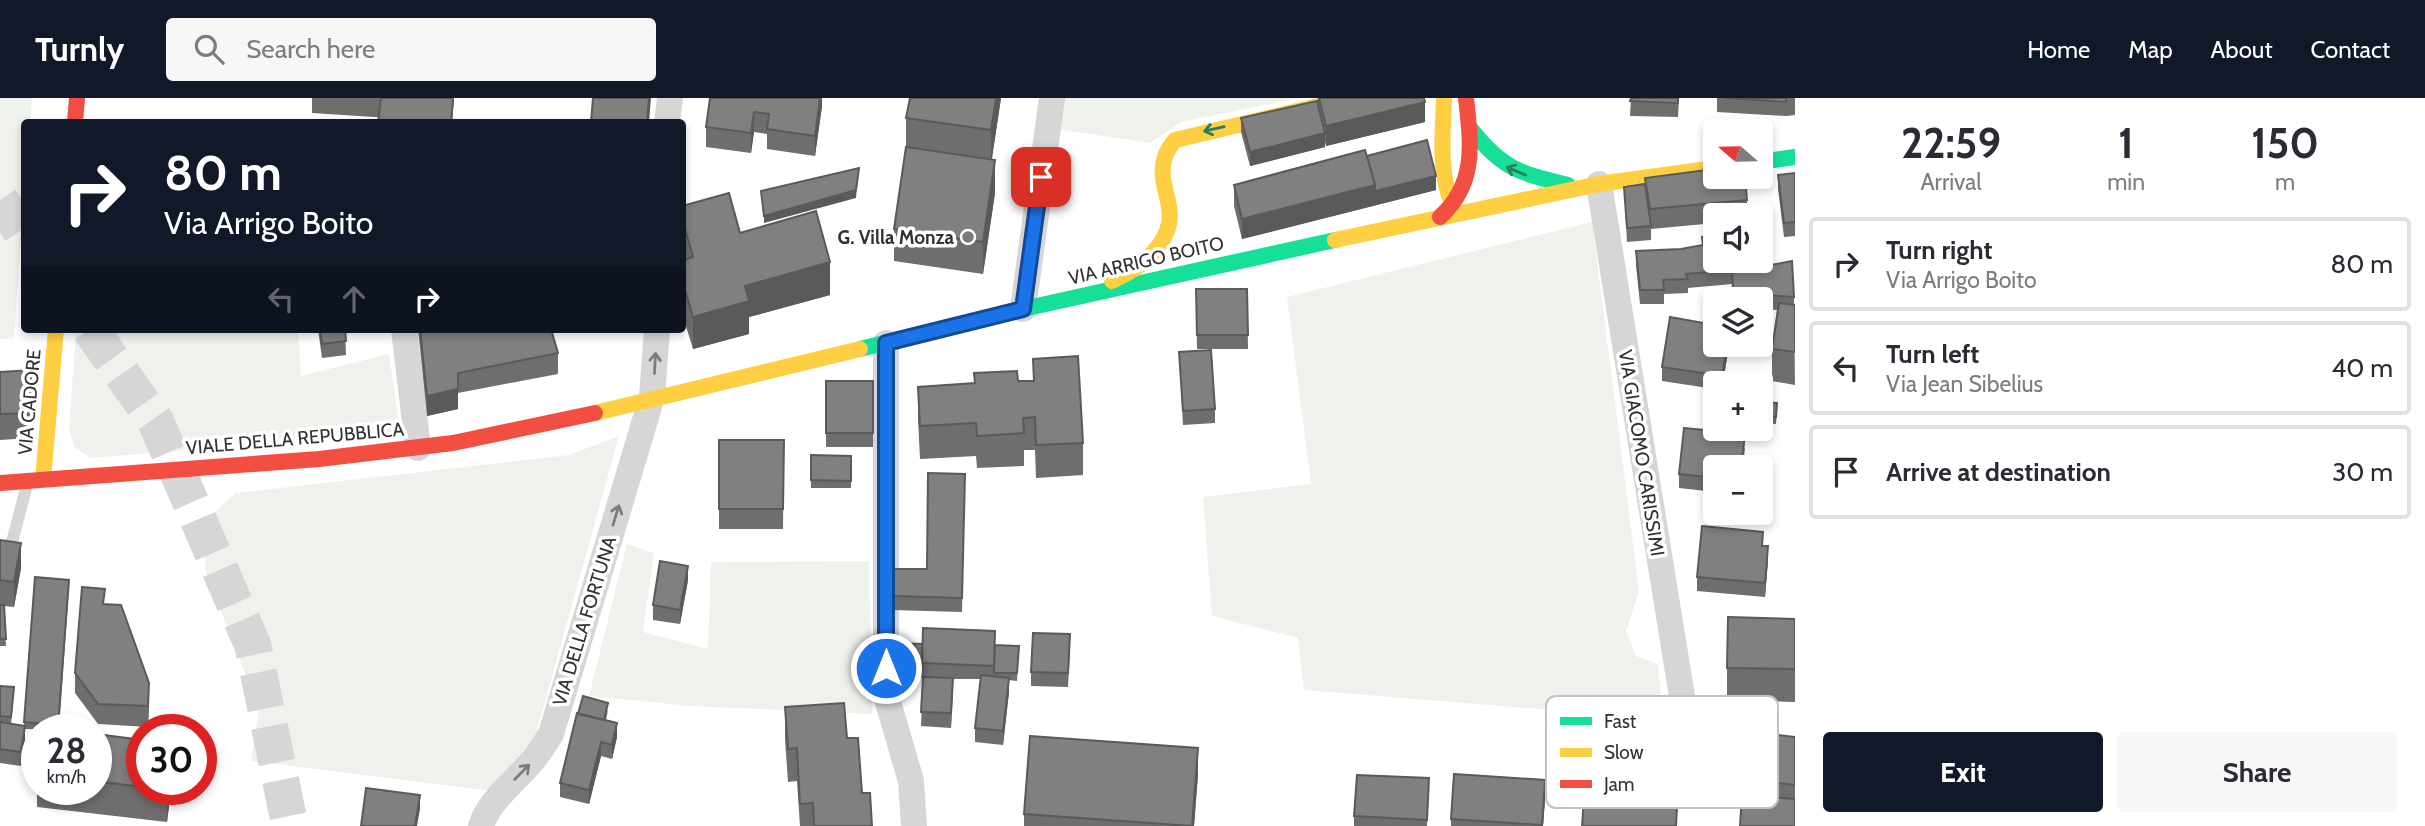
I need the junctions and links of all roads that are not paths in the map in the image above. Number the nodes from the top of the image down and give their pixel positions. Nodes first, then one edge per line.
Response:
1 (77, 98) edge
2 (670, 98) edge
3 (1052, 98) edge
4 (1352, 98) edge
5 (1444, 98) edge
6 (1466, 98) edge
7 (75, 119) edge
8 (667, 119) edge
9 (1469, 128) junction
10 (1795, 157) edge
11 (1773, 160) edge
12 (1703, 170) edge
13 (1446, 186) junction
14 (1589, 186) junction
15 (1460, 209) junction
16 (1440, 217) junction
17 (1082, 296) junction
18 (1023, 309) junction
19 (55, 333) edge
20 (404, 333) edge
21 (657, 333) edge
22 (886, 343) junction
23 (652, 397) junction
24 (591, 413) joint
25 (418, 448) junction
26 (35, 480) junction
27 (0, 483) edge
28 (0, 549) edge
29 (1681, 696) edge
30 (481, 826) edge
31 (914, 826) edge

1 - 7 street
2 - 8 street
3 - 18 street
4 -> 17 street
5 - 13 street
6 - 9 street
14 -> 9 street
9 - 15 street
10 - 11 street
12 - 14 street
13 - 15 street
13 - 16 street
14 - 15 street
14 - 29 street, VIA GIACOMO CARISSIMI
15 - 16 street
16 - 17 street, VIA ARRIGO BOITO
17 - 18 street, VIA ARRIGO BOITO
18 - 22 street, VIA ARRIGO BOITO
19 - 26 street, VIA CADORE
20 - 25 street
23 -> 21 street, VIA DELLA FORTUNA
22 - 23 street, VIA ARRIGO BOITO
22 - 31 street
23 - 24 street, VIA ARRIGO BOITO
30 -> 23 street, VIA DELLA FORTUNA
24 - 25 street, VIALE DELLA REPUBBLICA
25 - 26 street, VIALE DELLA REPUBBLICA
26 - 27 street, VIALE DELLA REPUBBLICA
26 - 28 lane

